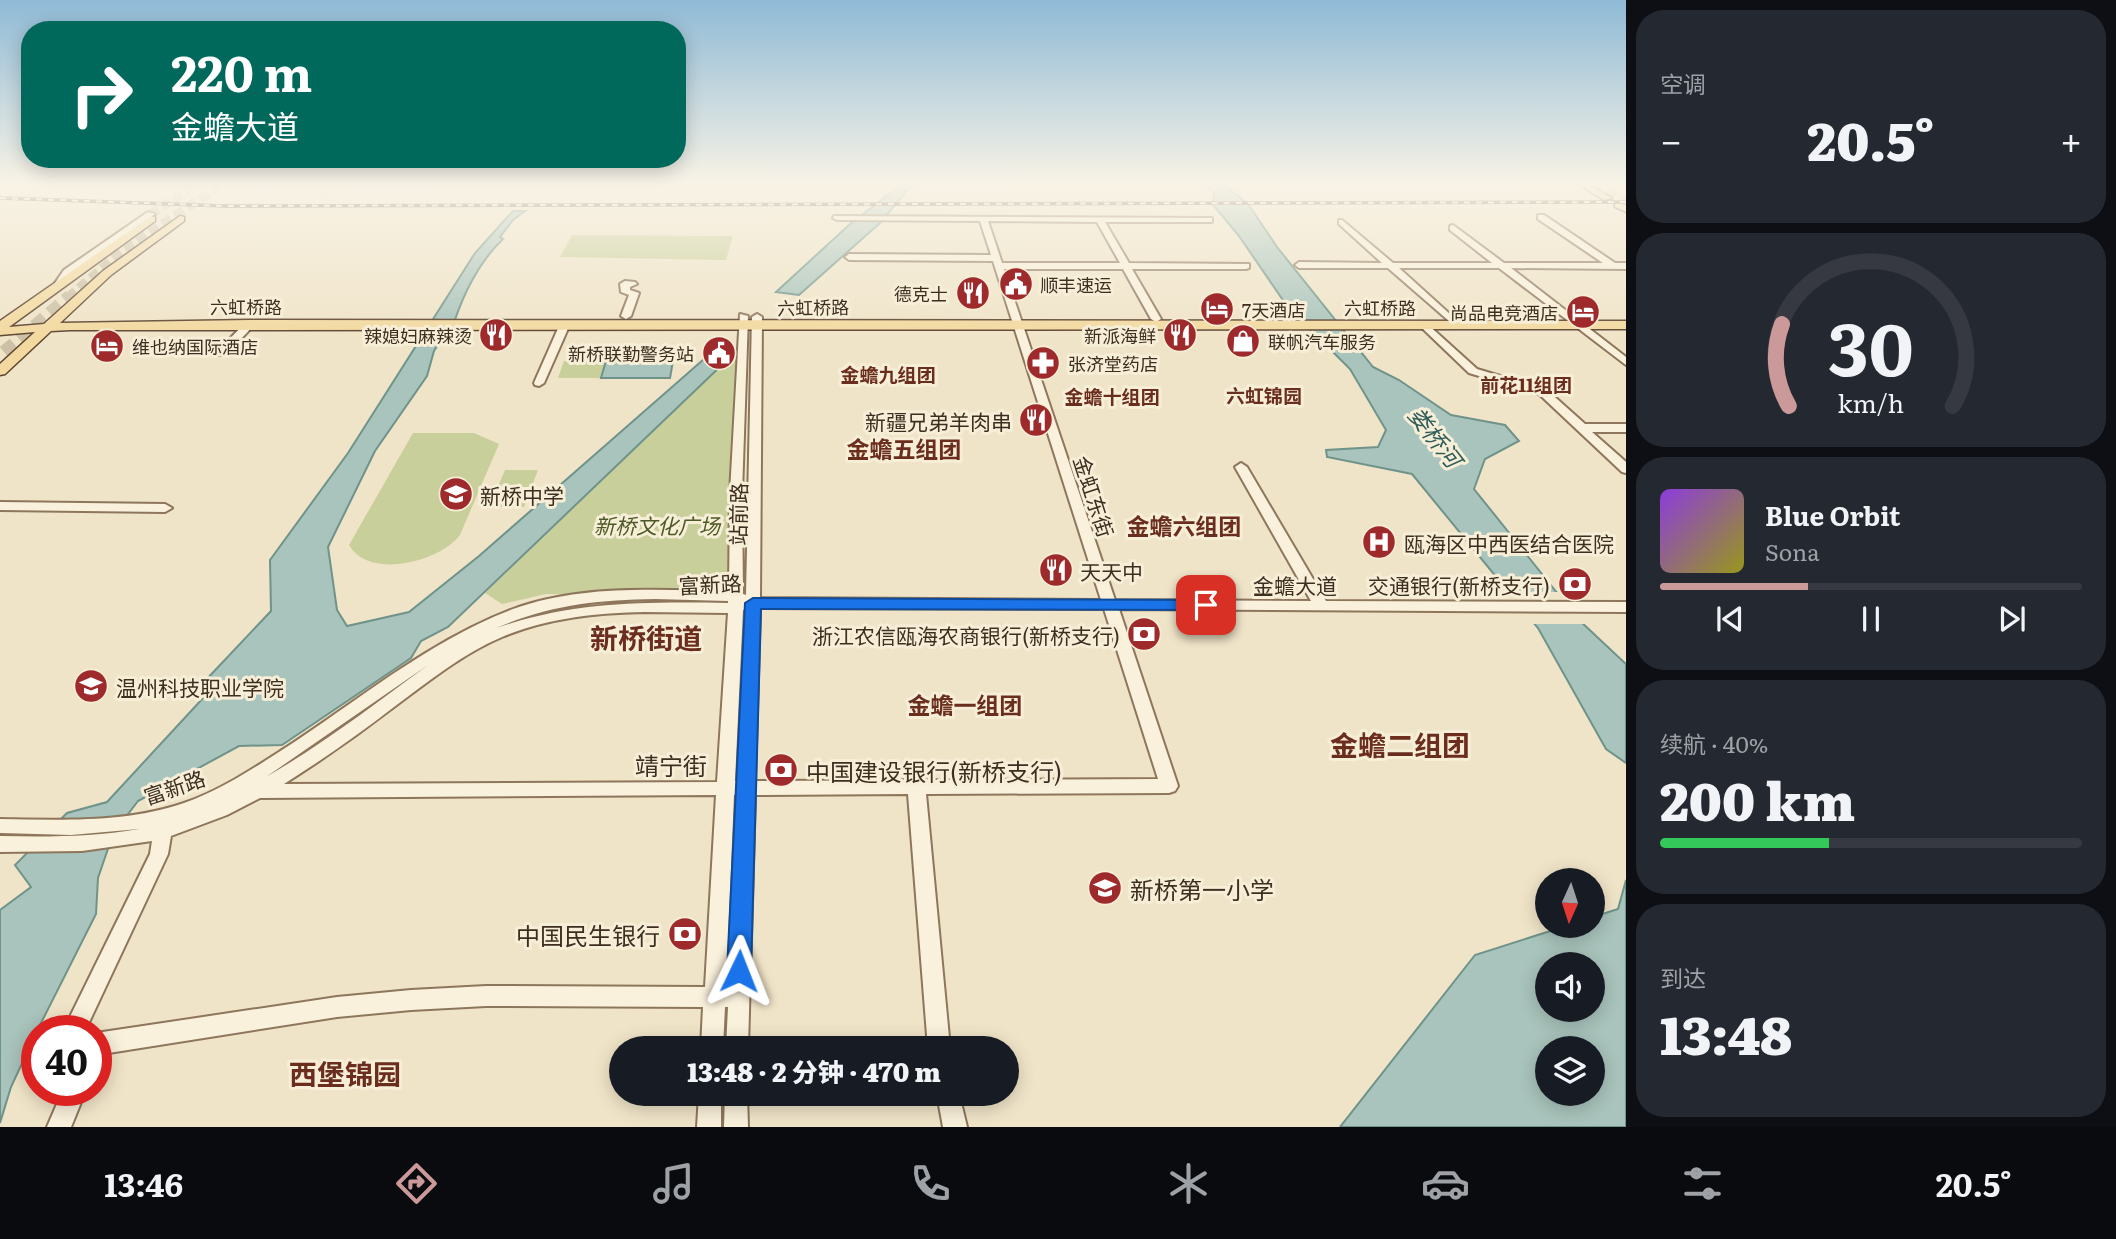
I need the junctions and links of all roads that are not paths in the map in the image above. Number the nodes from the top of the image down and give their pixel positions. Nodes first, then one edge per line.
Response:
1 (124, 236) edge
2 (158, 236) edge
3 (988, 236) edge
4 (1109, 236) edge
5 (1357, 236) edge
6 (1463, 236) edge
7 (1570, 236) edge
8 (849, 257) dead end
9 (997, 262) junction
10 (1299, 265) dead end
11 (1389, 265) junction
12 (1500, 265) junction
13 (1613, 265) junction
14 (1626, 265) edge
15 (1126, 266) junction
16 (1246, 266) dead end
17 (1626, 274) edge
18 (632, 284) dead end
19 (626, 316) junction
20 (1449, 318) junction
21 (1626, 318) edge
22 (1156, 319) junction
23 (428, 321) junction
24 (458, 321) junction
25 (743, 321) junction
26 (1573, 321) junction
27 (757, 322) junction
28 (1016, 322) junction
29 (1276, 322) junction
30 (1365, 322) junction
31 (250, 324) junction
32 (565, 324) junction
33 (54, 325) junction
34 (1424, 325) junction
35 (1626, 325) edge
36 (0, 327) edge
37 (222, 353) dead end
38 (1626, 362) edge
39 (0, 371) edge
40 (539, 383) dead end
41 (1581, 428) junction
42 (1626, 428) edge
43 (1241, 467) dead end
44 (1626, 469) edge
45 (0, 506) edge
46 (165, 508) dead end
47 (741, 602) junction
48 (1109, 605) junction
49 (1321, 606) junction
50 (1626, 607) edge
51 (1169, 786) joint
52 (916, 787) junction
53 (726, 788) junction
54 (746, 788) junction
55 (258, 791) junction
56 (0, 826) edge
57 (163, 831) junction
58 (0, 844) edge
59 (738, 997) junction
60 (714, 998) junction
61 (82, 1015) edge
62 (712, 1036) edge
63 (737, 1036) edge
64 (938, 1036) edge
65 (112, 1042) edge
66 (68, 1106) edge
67 (710, 1106) edge
68 (736, 1106) edge
69 (951, 1106) edge
70 (59, 1127) edge
71 (709, 1127) edge
72 (736, 1127) edge
73 (955, 1127) edge

1 - 36 main road
2 - 33 main road
3 - 9 street, 金虹东街
4 - 15 street
5 - 11 street
6 - 12 street
7 - 13 street
8 - 9 street
9 - 15 street
9 - 28 street, 金虹东街
10 - 11 street
11 - 12 street
11 - 20 street
12 - 13 street
12 - 26 street
13 - 14 street
13 - 17 street
15 - 16 street
15 - 22 street
18 - 19 street
19 - 24 main road, 六虹桥路
19 - 25 main road, 六虹桥路
20 - 26 main road, 六虹桥路
20 - 30 main road, 六虹桥路
21 - 26 main road, 六虹桥路
22 - 28 main road, 六虹桥路
22 - 29 main road, 六虹桥路
23 - 24 main road, 六虹桥路
23 - 31 main road, 六虹桥路
23 - 33 main road, 六虹桥路
24 - 32 main road, 六虹桥路
25 - 27 main road, 六虹桥路
25 - 32 main road, 六虹桥路
25 - 47 street, 站前路
26 - 34 main road, 六虹桥路
26 - 35 main road, 六虹桥路
26 - 38 street
27 - 28 main road, 六虹桥路
27 - 47 street, 站前路
28 - 29 main road, 六虹桥路
28 - 48 street, 金虹东街
29 - 30 main road, 六虹桥路
30 - 34 main road, 六虹桥路
31 - 33 main road, 六虹桥路
31 - 37 street
32 - 40 street
33 - 36 main road, 六虹桥路
33 - 39 main road
34 - 41 street
41 - 42 street
41 - 44 street
43 - 49 street
45 - 46 street
47 - 48 street, 金蟾大道
47 - 53 street, 站前路
47 - 54 street, 站前路
47 - 55 street, 富新路
47 - 56 street, 富新路
48 - 49 street, 金蟾大道
48 - 51 street, 金虹东街
49 - 50 street, 金蟾大道
51 - 52 street, 靖宁街
52 - 54 street, 靖宁街
52 - 64 street
53 - 54 street, 靖宁街
53 - 55 street, 靖宁街
53 - 60 street, 站前路
54 - 59 street, 站前路
55 - 57 street, 富新路
57 - 58 street, 富新路
57 - 61 street
59 - 60 street
59 - 63 street, 站前路
60 - 62 street, 站前路
60 - 65 street
66 - 70 street
67 - 71 street
68 - 72 street
69 - 73 street

